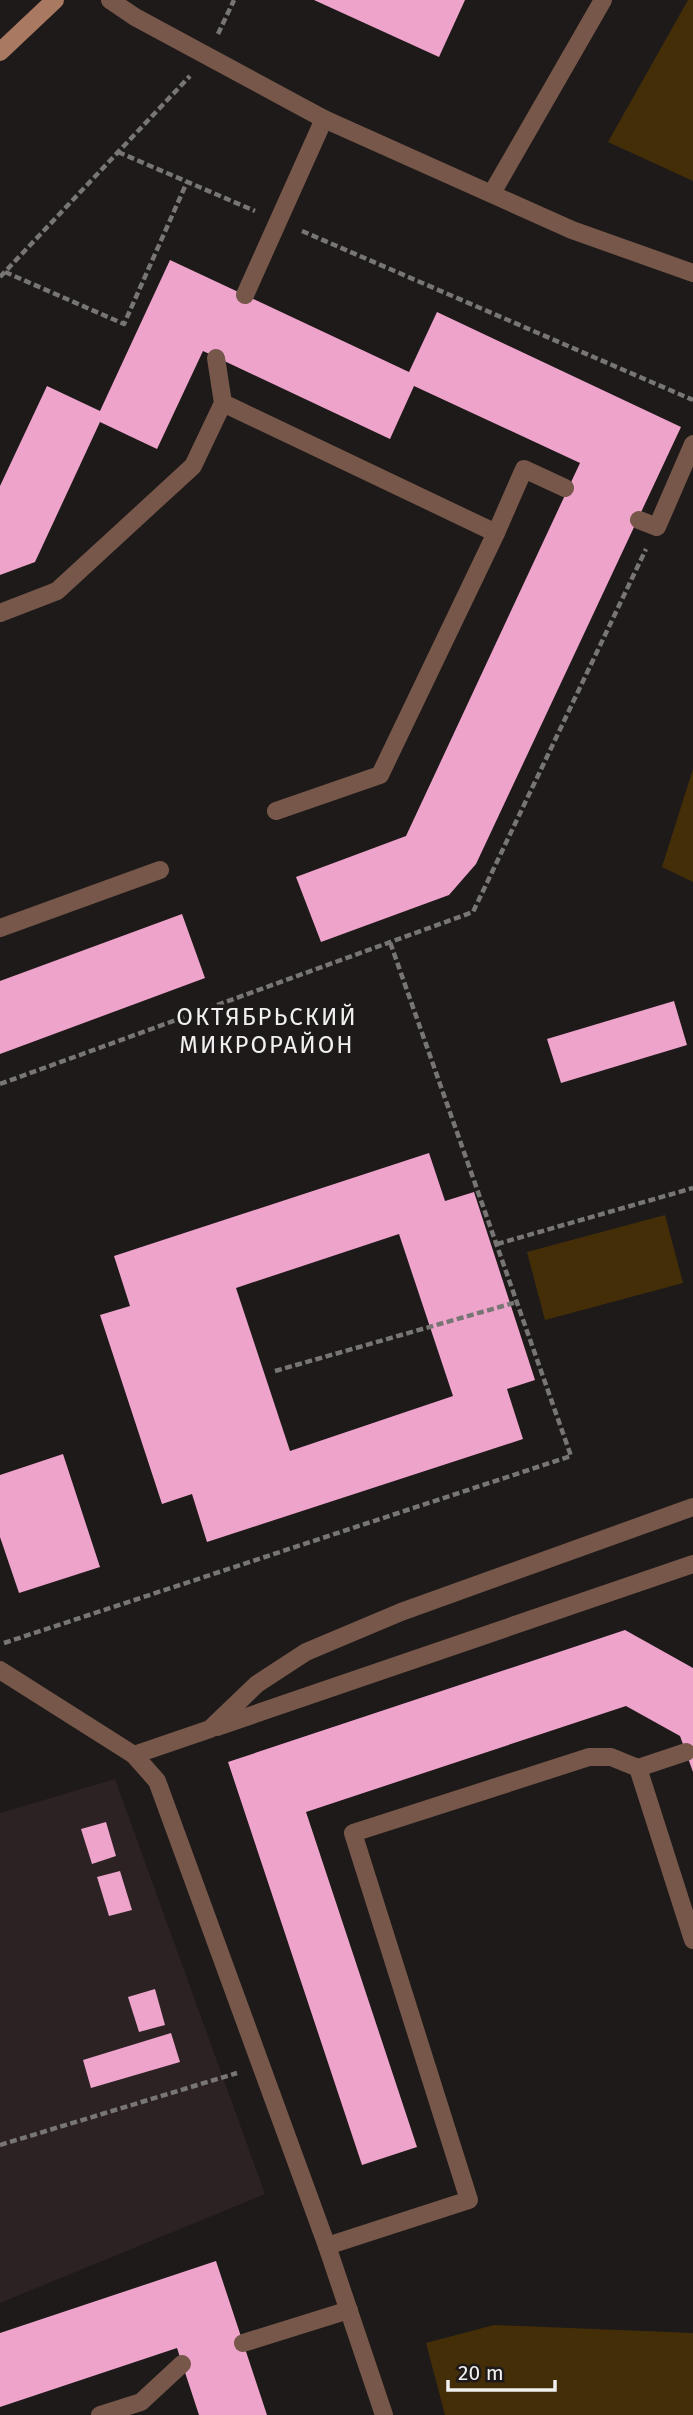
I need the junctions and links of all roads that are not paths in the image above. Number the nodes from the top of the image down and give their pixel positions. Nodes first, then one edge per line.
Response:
1 (55, 0) edge
2 (110, 0) edge
3 (603, 0) edge
4 (0, 52) edge
5 (324, 119) junction
6 (492, 194) junction
7 (693, 272) edge
8 (245, 295) dead end
9 (216, 358) dead end
10 (223, 403) junction
11 (693, 444) edge
12 (565, 488) dead end
13 (639, 520) dead end
14 (496, 533) junction
15 (1, 609) edge
16 (276, 811) dead end
17 (160, 870) dead end
18 (0, 928) edge
19 (693, 1507) edge
20 (693, 1564) edge
21 (0, 1670) edge
22 (210, 1729) junction
23 (686, 1752) dead end
24 (134, 1755) junction
25 (638, 1768) junction
26 (693, 1940) edge
27 (327, 2246) junction
28 (349, 2310) junction
29 (243, 2343) dead end
30 (182, 2364) dead end
31 (143, 2408) edge
32 (100, 2415) edge
33 (384, 2415) edge

1 - 4 street
2 - 5 street
3 - 6 street
5 - 6 street
5 - 8 street
6 - 7 street
9 - 10 street
10 - 14 street
10 - 15 street
11 - 13 street
12 - 14 street
14 - 16 street
17 - 18 street
19 - 22 street
20 - 22 street
21 - 24 street
22 - 24 street
23 - 25 street
24 - 27 street
25 - 26 street
25 - 27 street
27 - 28 street
28 - 29 street
28 - 33 street
30 - 31 street
31 - 32 street

